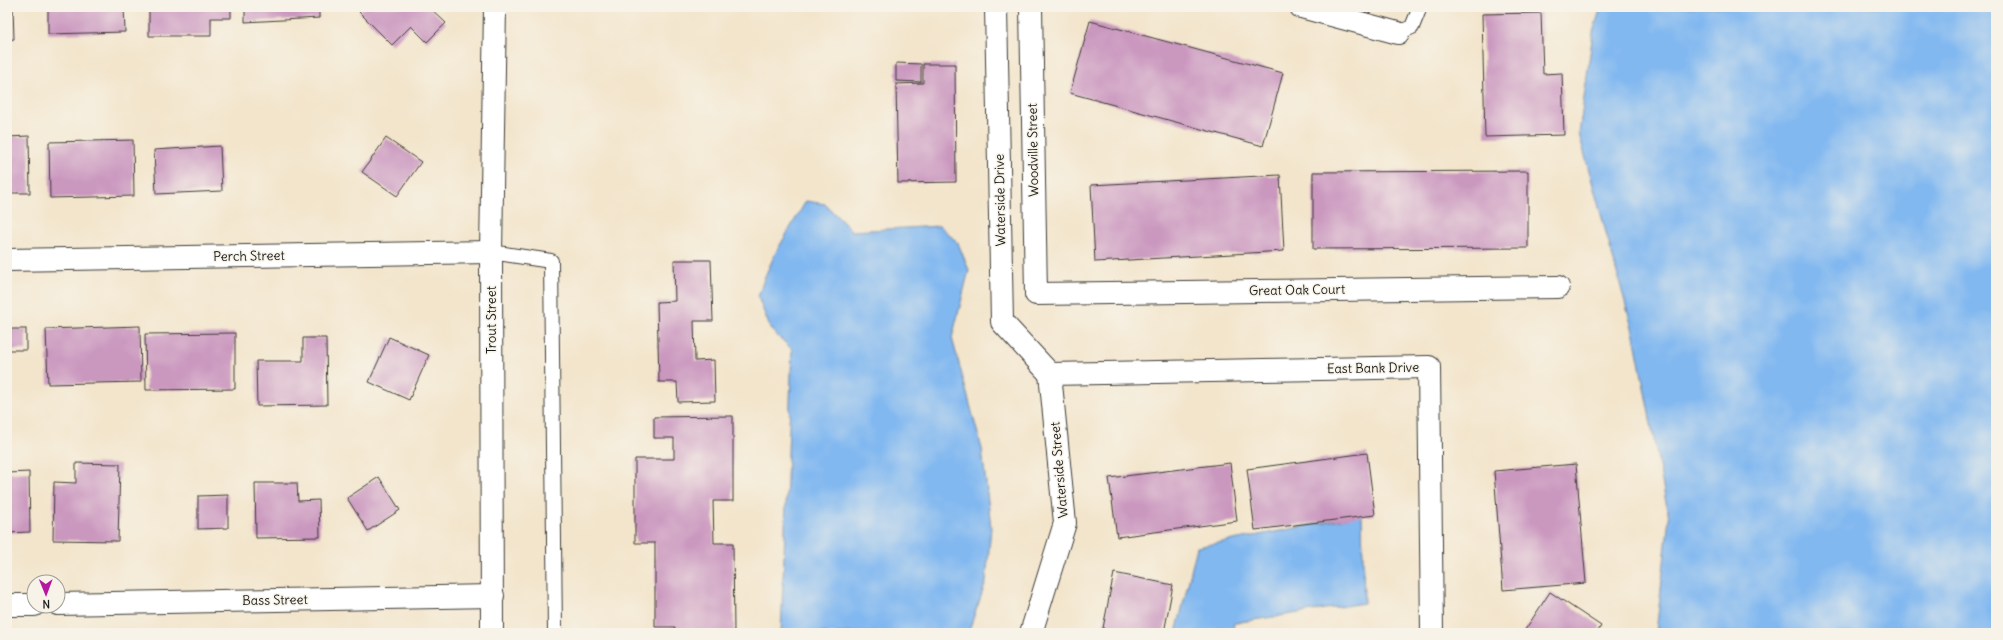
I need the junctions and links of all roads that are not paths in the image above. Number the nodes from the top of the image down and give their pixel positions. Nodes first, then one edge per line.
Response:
1 (495, 7) edge
2 (996, 7) edge
3 (1031, 7) edge
4 (1301, 7) edge
5 (1420, 7) edge
6 (1398, 33) joint
7 (491, 252) junction
8 (7, 260) edge
9 (1558, 287) dead end
10 (1036, 294) joint
11 (1050, 374) junction
12 (492, 596) junction
13 (66, 604) edge
14 (7, 605) edge
15 (26, 605) edge
16 (492, 633) edge
17 (555, 633) edge
18 (1031, 633) edge
19 (1432, 633) edge

1 - 7 street, Trout Street
2 - 11 street, Waterside Drive
3 - 10 street, Woodville Street
4 - 6 street
5 - 6 lane
7 - 8 street, Perch Street
7 - 12 street, Trout Street
7 - 17 lane
9 - 10 street, Great Oak Court
11 - 18 street, Waterside Street
11 - 19 street, East Bank Drive
12 - 13 street, Bass Street
12 - 16 street, Trout Street
14 - 15 street

